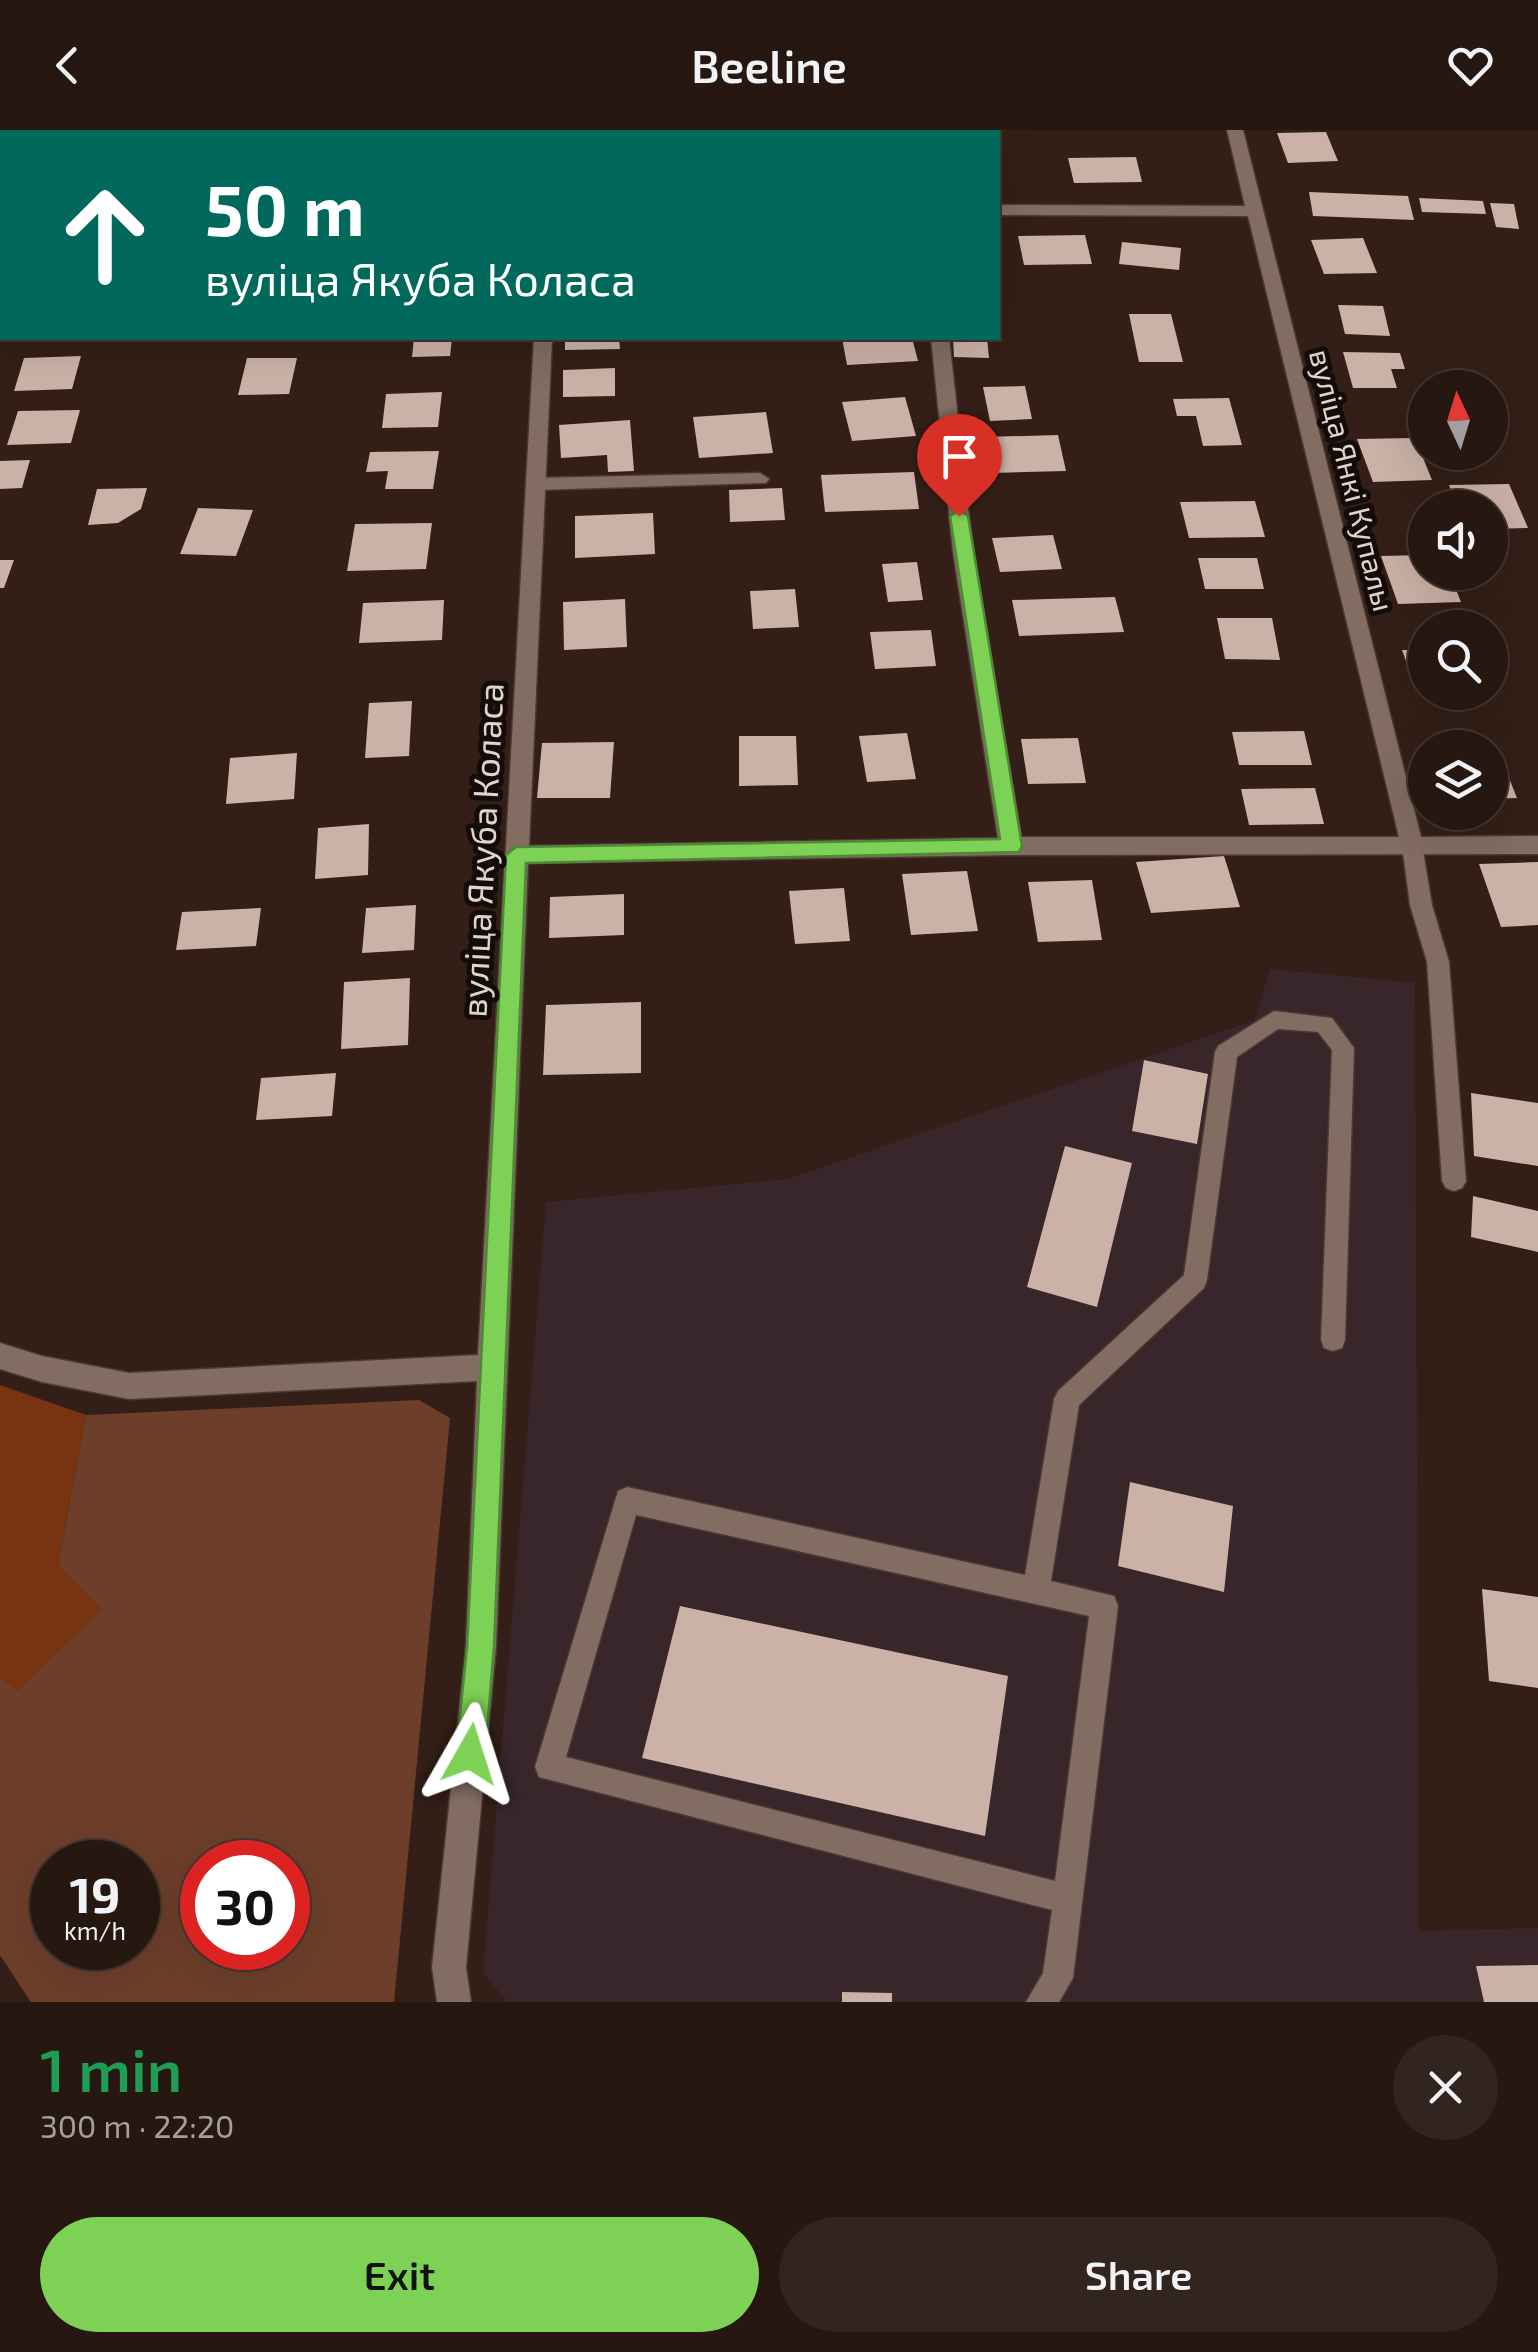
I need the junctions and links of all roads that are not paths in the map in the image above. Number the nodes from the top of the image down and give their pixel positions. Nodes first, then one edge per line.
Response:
1 (1235, 130) edge
2 (1000, 210) edge
3 (1256, 212) junction
4 (543, 340) edge
5 (940, 340) edge
6 (760, 479) dead end
7 (535, 484) junction
8 (1412, 845) junction
9 (1538, 845) edge
10 (1012, 846) junction
11 (516, 855) junction
12 (1454, 1181) dead end
13 (1332, 1340) dead end
14 (0, 1356) edge
15 (491, 1366) junction
16 (1036, 1591) junction
17 (1068, 1899) junction
18 (454, 2002) edge
19 (1041, 2002) edge

1 - 3 street, вуліца Янкі Купалы
2 - 3 street
3 - 8 street, вуліца Янкі Купалы
4 - 7 street, вуліца Якуба Коласа
5 - 10 street
6 - 7 lane
7 - 11 street, вуліца Якуба Коласа
8 - 9 street
8 - 10 street
8 - 12 lane
10 - 11 street
11 - 15 street, вуліца Якуба Коласа
13 - 16 lane
14 - 15 street
15 - 18 street, вуліца Якуба Коласа
16 - 17 lane
16 - 17 lane
17 - 19 lane

